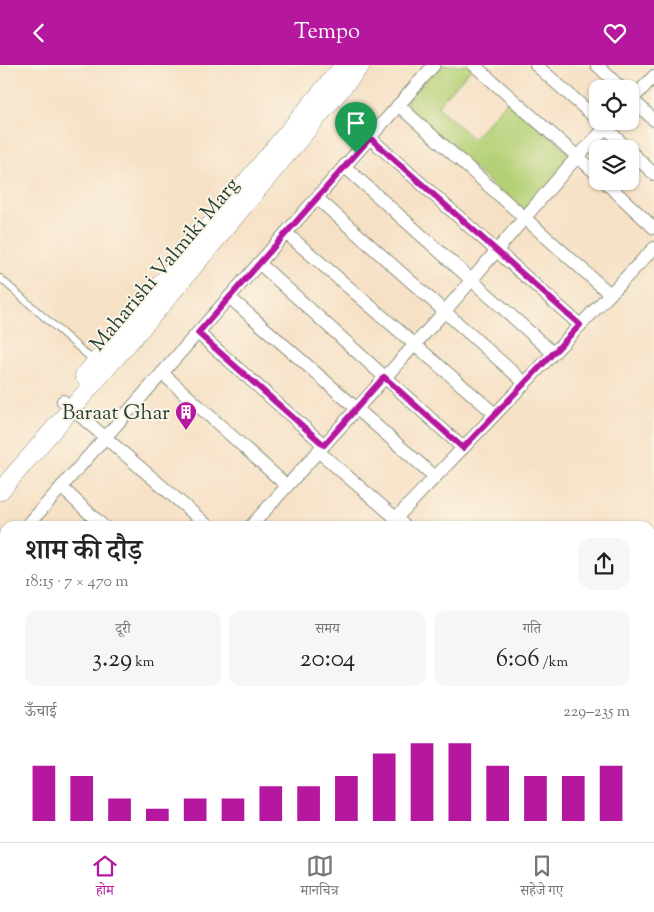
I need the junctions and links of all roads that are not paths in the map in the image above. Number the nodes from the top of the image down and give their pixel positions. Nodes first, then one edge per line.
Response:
1 (344, 65) edge
2 (361, 65) edge
3 (434, 65) edge
4 (474, 65) edge
5 (536, 65) edge
6 (597, 65) edge
7 (654, 76) edge
8 (613, 80) edge
9 (639, 92) edge
10 (398, 105) junction
11 (639, 107) edge
12 (589, 110) edge
13 (654, 120) edge
14 (599, 130) edge
15 (610, 130) edge
16 (370, 138) junction
17 (620, 140) edge
18 (578, 157) junction
19 (639, 160) edge
20 (344, 166) junction
21 (589, 167) edge
22 (654, 174) edge
23 (614, 190) edge
24 (317, 198) junction
25 (524, 217) junction
26 (654, 228) edge
27 (286, 233) junction
28 (654, 248) edge
29 (496, 250) junction
30 (259, 263) junction
31 (0, 278) edge
32 (472, 280) junction
33 (610, 294) junction
34 (229, 297) junction
35 (445, 311) junction
36 (580, 325) junction
37 (198, 333) junction
38 (414, 344) junction
39 (553, 353) junction
40 (95, 363) junction
41 (162, 373) junction
42 (384, 377) junction
43 (525, 383) junction
44 (68, 404) junction
45 (358, 409) junction
46 (495, 415) junction
47 (106, 437) junction
48 (321, 448) junction
49 (463, 448) junction
50 (0, 476) edge
51 (435, 477) junction
52 (287, 486) junction
53 (61, 487) junction
54 (0, 491) edge
55 (31, 521) edge
56 (98, 521) edge
57 (202, 521) edge
58 (256, 521) edge
59 (399, 521) edge
60 (401, 521) edge

1 - 40 street, Maharishi Valmiki Marg
2 - 44 street, Maharishi Valmiki Marg
3 - 10 street
4 - 18 street
5 - 12 street
6 - 8 street
7 - 9 street
10 - 16 street
10 - 25 street
11 - 13 street
14 - 18 street
15 - 17 street
16 - 20 street
16 - 29 street
18 - 21 street
18 - 25 street
19 - 22 street
20 - 24 street
20 - 32 street
23 - 26 street
24 - 27 street
24 - 35 street
25 - 29 street
25 - 33 street
27 - 30 street
27 - 38 street
28 - 33 street
29 - 32 street
29 - 36 street
30 - 34 street
30 - 42 street
31 - 40 lane
32 - 35 street
32 - 39 street
33 - 36 street
34 - 37 street
34 - 45 street
35 - 38 street
35 - 43 street
36 - 39 street
37 - 41 street
37 - 48 street
38 - 42 street
38 - 46 street
39 - 43 street
40 - 44 street, Maharishi Valmiki Marg
41 - 47 street
41 - 52 street
42 - 45 street
42 - 49 street
43 - 46 street
44 - 47 street
44 - 50 street, Maharishi Valmiki Marg
44 - 54 street, Maharishi Valmiki Marg
45 - 48 street
45 - 51 street
46 - 49 street
47 - 53 street
47 - 57 street
48 - 52 street
48 - 59 street
49 - 51 street
51 - 60 street
52 - 58 street
53 - 55 street
53 - 56 street

